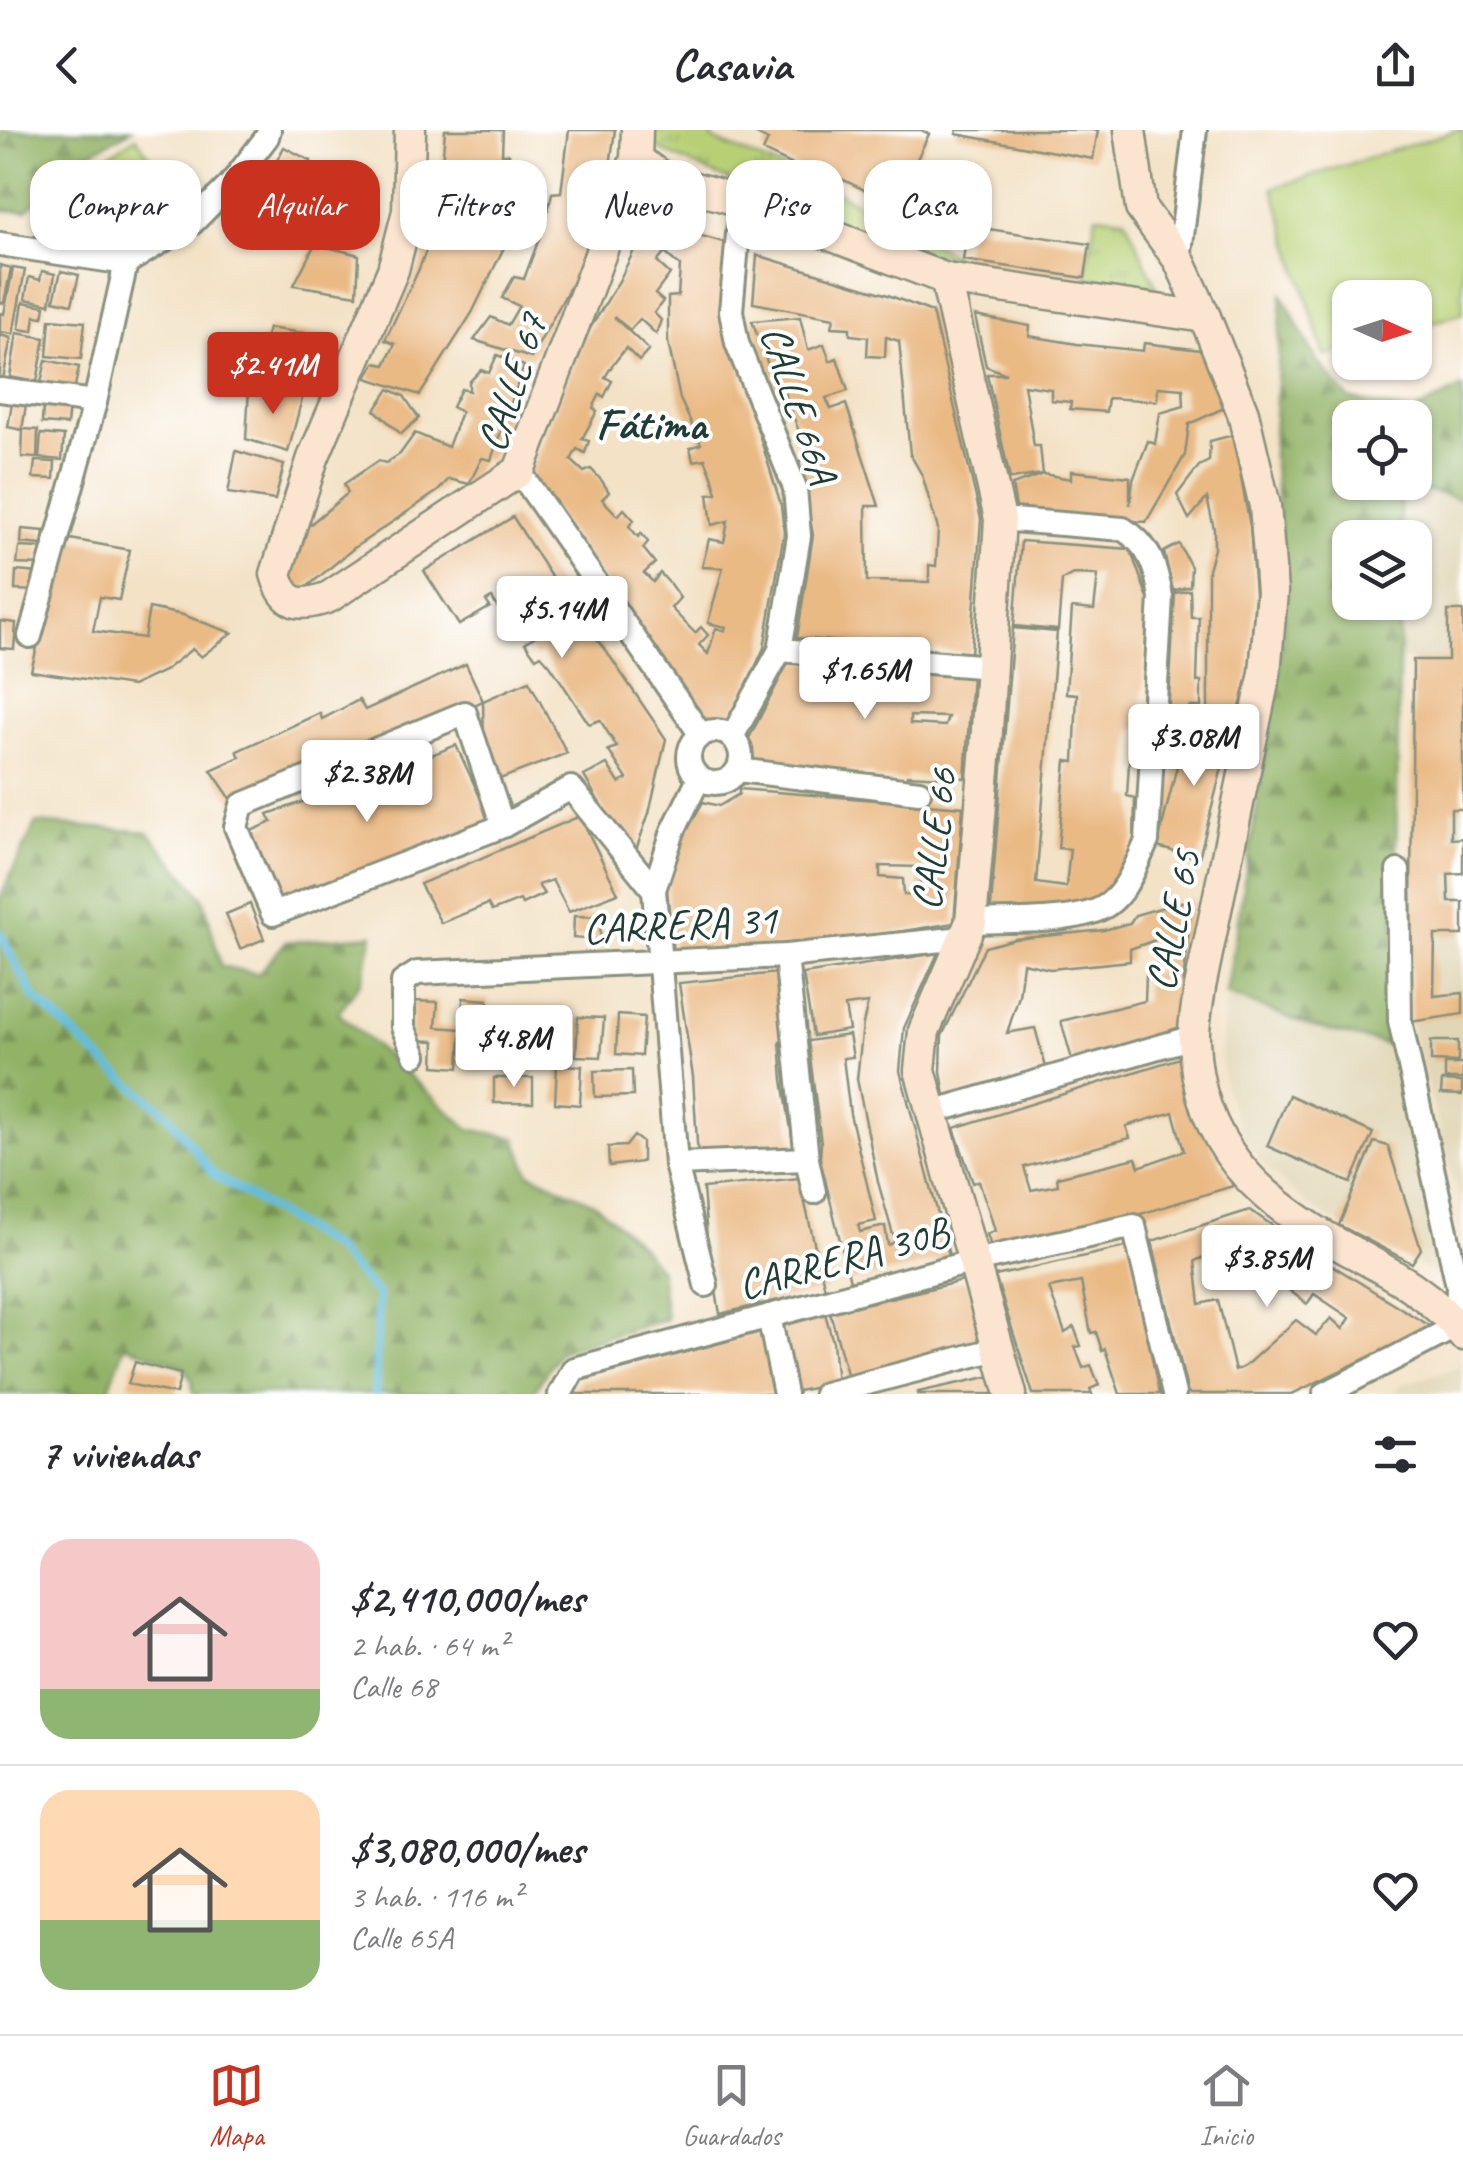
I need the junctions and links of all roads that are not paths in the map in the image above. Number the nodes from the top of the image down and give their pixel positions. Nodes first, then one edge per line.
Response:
1 (270, 130) edge
2 (410, 130) edge
3 (1130, 130) edge
4 (1195, 130) edge
5 (636, 145) edge
6 (726, 198) edge
7 (844, 241) edge
8 (0, 244) edge
9 (737, 250) edge
10 (1179, 260) junction
11 (126, 263) junction
12 (946, 279) junction
13 (1204, 318) junction
14 (0, 390) edge
15 (95, 402) junction
16 (518, 471) junction
17 (1000, 520) junction
18 (30, 636) dead end
19 (780, 650) junction
20 (992, 667) junction
21 (701, 735) junction
22 (732, 737) junction
23 (738, 770) junction
24 (699, 778) junction
25 (919, 792) dead end
26 (503, 826) junction
27 (1398, 871) dead end
28 (654, 890) junction
29 (967, 930) junction
30 (786, 956) junction
31 (660, 963) junction
32 (1193, 1038) junction
33 (414, 1055) dead end
34 (932, 1112) junction
35 (807, 1160) junction
36 (676, 1164) junction
37 (814, 1192) dead end
38 (974, 1262) junction
39 (706, 1286) dead end
40 (769, 1316) junction
41 (1460, 1330) edge
42 (997, 1349) junction
43 (560, 1394) edge
44 (786, 1394) edge
45 (825, 1394) edge
46 (1010, 1394) edge
47 (1174, 1394) edge
48 (1325, 1394) edge

1 - 11 street
2 - 16 street
3 - 10 street, CALLE 65
4 - 10 street
5 - 6 street
5 - 16 street, CALLE 67
7 - 12 street
8 - 11 street
9 - 19 street, CALLE 66A
10 - 13 street, CALLE 65
11 - 15 street
12 - 13 street
12 - 17 street, CALLE 66
13 - 32 street, CALLE 65
14 - 15 street
15 - 18 street
16 - 21 street, CALLE 67
17 - 20 street, CALLE 66
17 - 29 street, CARRERA 31
19 - 20 street
19 - 22 street, CALLE 66A
20 - 29 street, CALLE 66
21 - 22 street
21 - 24 street
22 - 23 street
23 - 24 street
23 - 25 street
24 - 28 street
26 - 26 street
26 - 28 street
27 - 41 street
28 - 31 street
29 - 30 street, CARRERA 31
29 - 34 street, CALLE 66
30 - 31 street, CARRERA 31
30 - 35 street
31 - 33 street, CARRERA 31
31 - 36 street
32 - 34 street
32 - 41 street, CALLE 65
34 - 38 street, CALLE 66
35 - 36 street
35 - 37 street
36 - 39 street
38 - 40 street, CARRERA 30B
38 - 42 street, CALLE 66
38 - 47 street, CARRERA 30B
40 - 43 street, CARRERA 30B
40 - 44 street
41 - 48 street
42 - 45 street
42 - 46 street, CALLE 66

